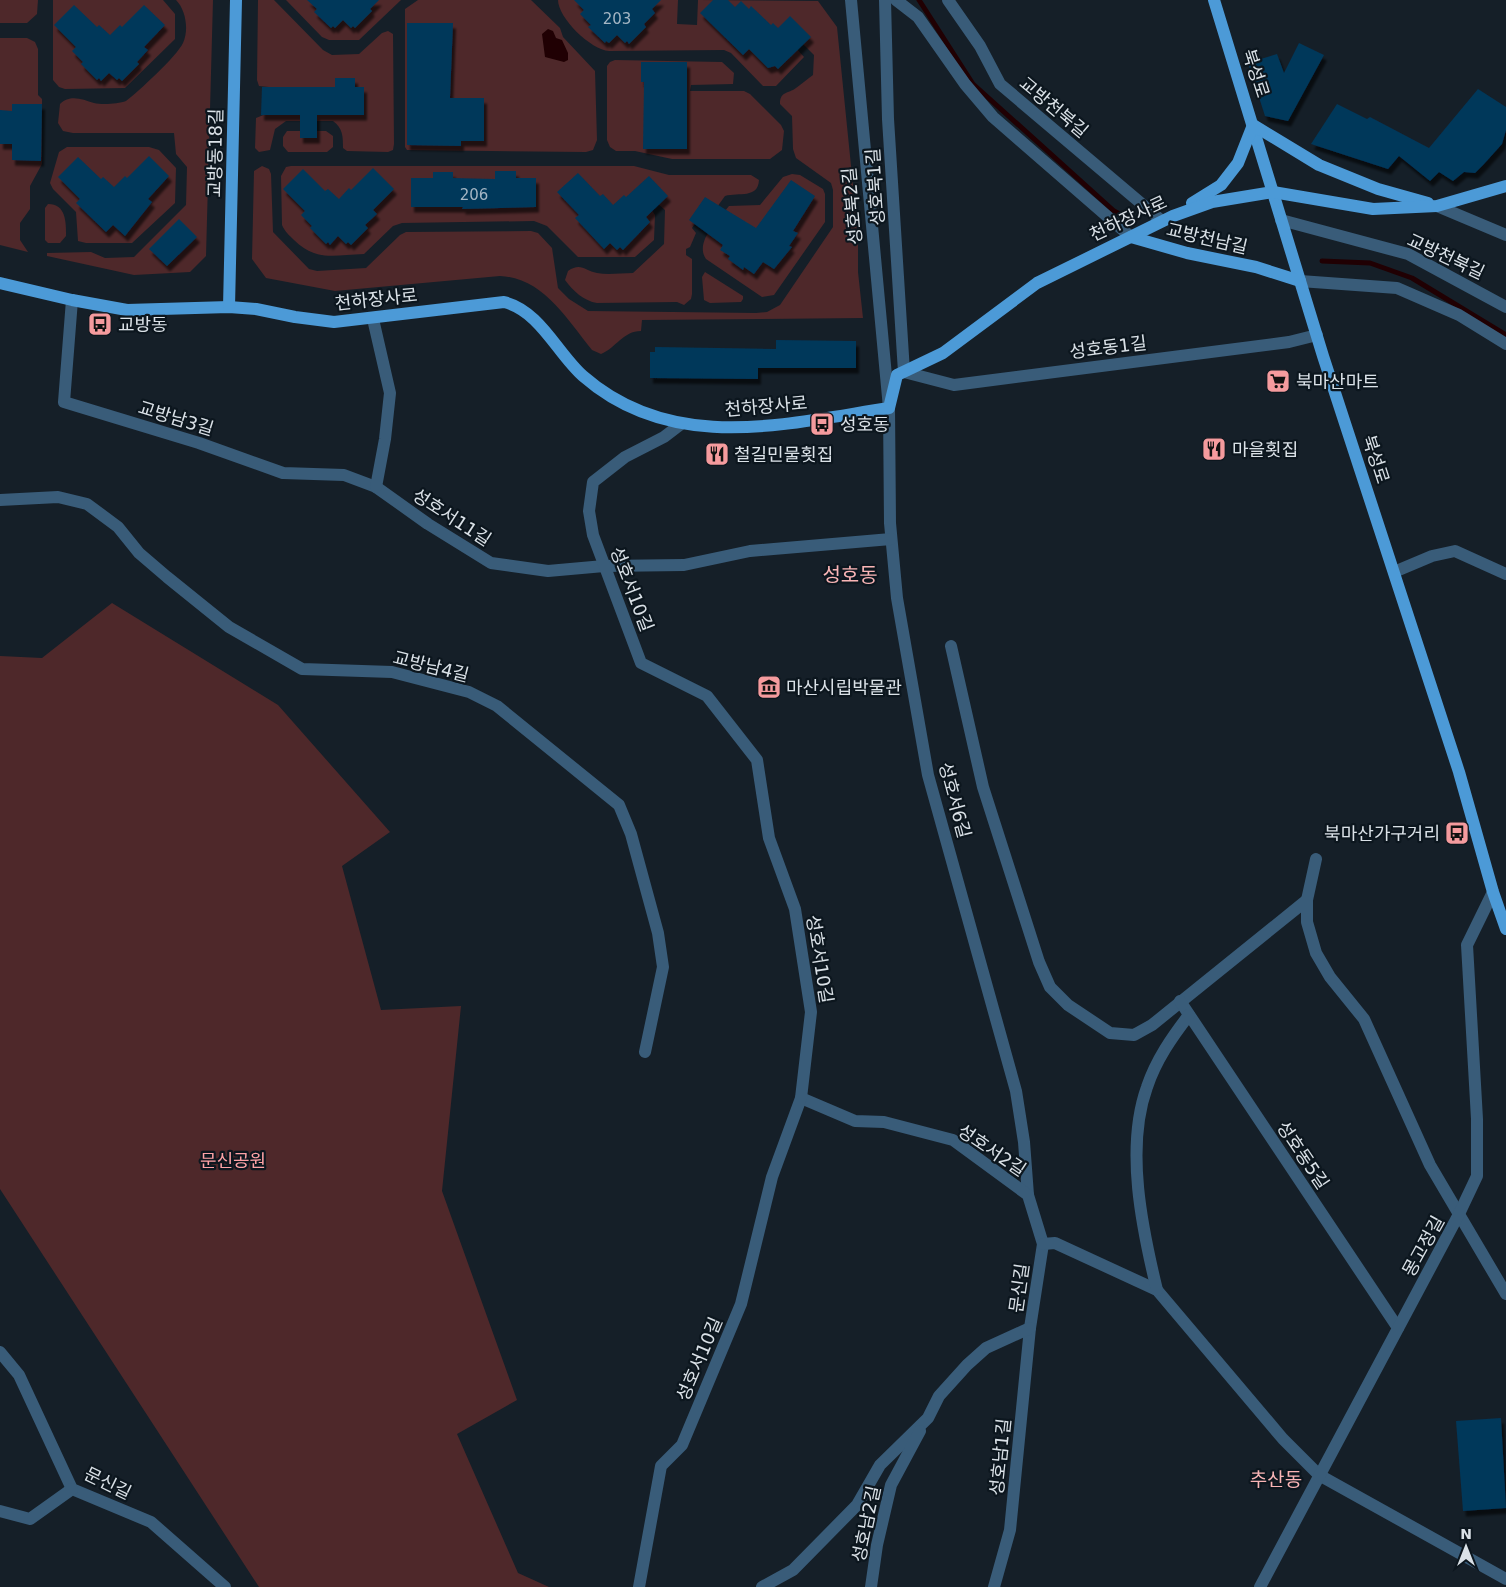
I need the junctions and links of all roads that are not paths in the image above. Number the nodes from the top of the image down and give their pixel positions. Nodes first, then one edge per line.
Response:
1 (236, 0) edge
2 (851, 0) edge
3 (885, 0) edge
4 (896, 0) edge
5 (948, 0) edge
6 (1214, 0) edge
7 (1254, 125) junction
8 (1506, 186) edge
9 (1273, 192) junction
10 (1437, 206) junction
11 (1167, 218) junction
12 (1281, 220) junction
13 (1506, 235) edge
14 (1131, 237) junction
15 (1300, 281) junction
16 (0, 283) edge
17 (72, 300) junction
18 (1506, 306) edge
19 (229, 307) junction
20 (373, 319) junction
21 (1317, 335) junction
22 (1506, 344) edge
23 (904, 372) junction
24 (889, 408) junction
25 (681, 424) junction
26 (376, 486) junction
27 (0, 500) edge
28 (891, 538) junction
29 (604, 566) junction
30 (1394, 572) junction
31 (1506, 574) edge
32 (951, 646) dead end
33 (1316, 859) dead end
34 (1493, 892) junction
35 (1307, 900) junction
36 (1506, 929) edge
37 (1180, 1001) junction
38 (1189, 1015) junction
39 (645, 1052) dead end
40 (801, 1098) junction
41 (1028, 1195) junction
42 (1460, 1214) junction
43 (1043, 1244) junction
44 (1157, 1290) junction
45 (1506, 1294) edge
46 (1030, 1328) junction
47 (1398, 1328) junction
48 (0, 1352) edge
49 (928, 1418) junction
50 (1319, 1475) junction
51 (72, 1489) junction
52 (0, 1511) edge
53 (1506, 1579) edge
54 (225, 1587) edge
55 (639, 1587) edge
56 (762, 1587) edge
57 (871, 1587) edge
58 (994, 1587) edge
59 (1260, 1587) edge

1 - 19 main road, 교방동18길
2 - 24 street, 성호북2길
3 - 23 street, 성호북1길
4 - 14 street, 교방천남길
5 - 11 street, 교방천북길
6 - 7 main road, 북성로
7 - 9 main road, 북성로
7 - 10 main road
7 - 11 main road
8 - 10 main road, 천하장사로
9 - 10 main road, 천하장사로
9 - 11 main road, 천하장사로
9 - 12 main road, 북성로
10 - 13 street
11 - 14 main road, 천하장사로
12 - 15 main road, 북성로
12 - 18 street, 교방천북길
14 - 15 main road, 교방천남길
14 - 23 main road, 천하장사로
15 - 21 main road, 북성로
15 - 22 street, 교방천남길
16 - 17 main road, 천하장사로
17 - 19 main road, 천하장사로
17 - 26 street, 교방남3길
19 - 20 main road, 천하장사로
20 - 25 main road, 천하장사로
20 - 26 street
21 - 23 street, 성호동1길
21 - 30 main road, 북성로
23 - 24 main road
24 - 25 main road, 천하장사로
24 - 28 street, 성호서6길
25 - 29 street, 성호서10길
26 - 29 street, 성호서11길
27 - 39 street, 교방남4길
28 - 29 street, 성호서11길
28 - 41 street, 성호서6길
29 - 40 street, 성호서10길
30 - 31 street
30 - 34 main road, 북성로
32 - 37 street
33 - 35 street
34 - 36 main road, 북성로
34 - 42 street, 몽고정길
35 - 37 street
35 - 42 street
37 - 38 street, 성호동5길
38 - 44 street
38 - 47 street, 성호동5길
40 - 41 street, 성호서2길
40 - 55 street, 성호서10길
41 - 43 street, 성호서2길
42 - 45 street
42 - 47 street, 몽고정길
43 - 44 street, 문신길
43 - 46 street, 문신길
44 - 50 street, 문신길
46 - 49 street, 문신길
46 - 58 street, 성호남1길
47 - 50 street, 몽고정길
48 - 51 street, 문신길
49 - 56 street, 문신길
49 - 57 street, 성호남2길
50 - 53 street, 문신길
50 - 59 street, 몽고정길
51 - 52 street
51 - 54 street, 문신길

